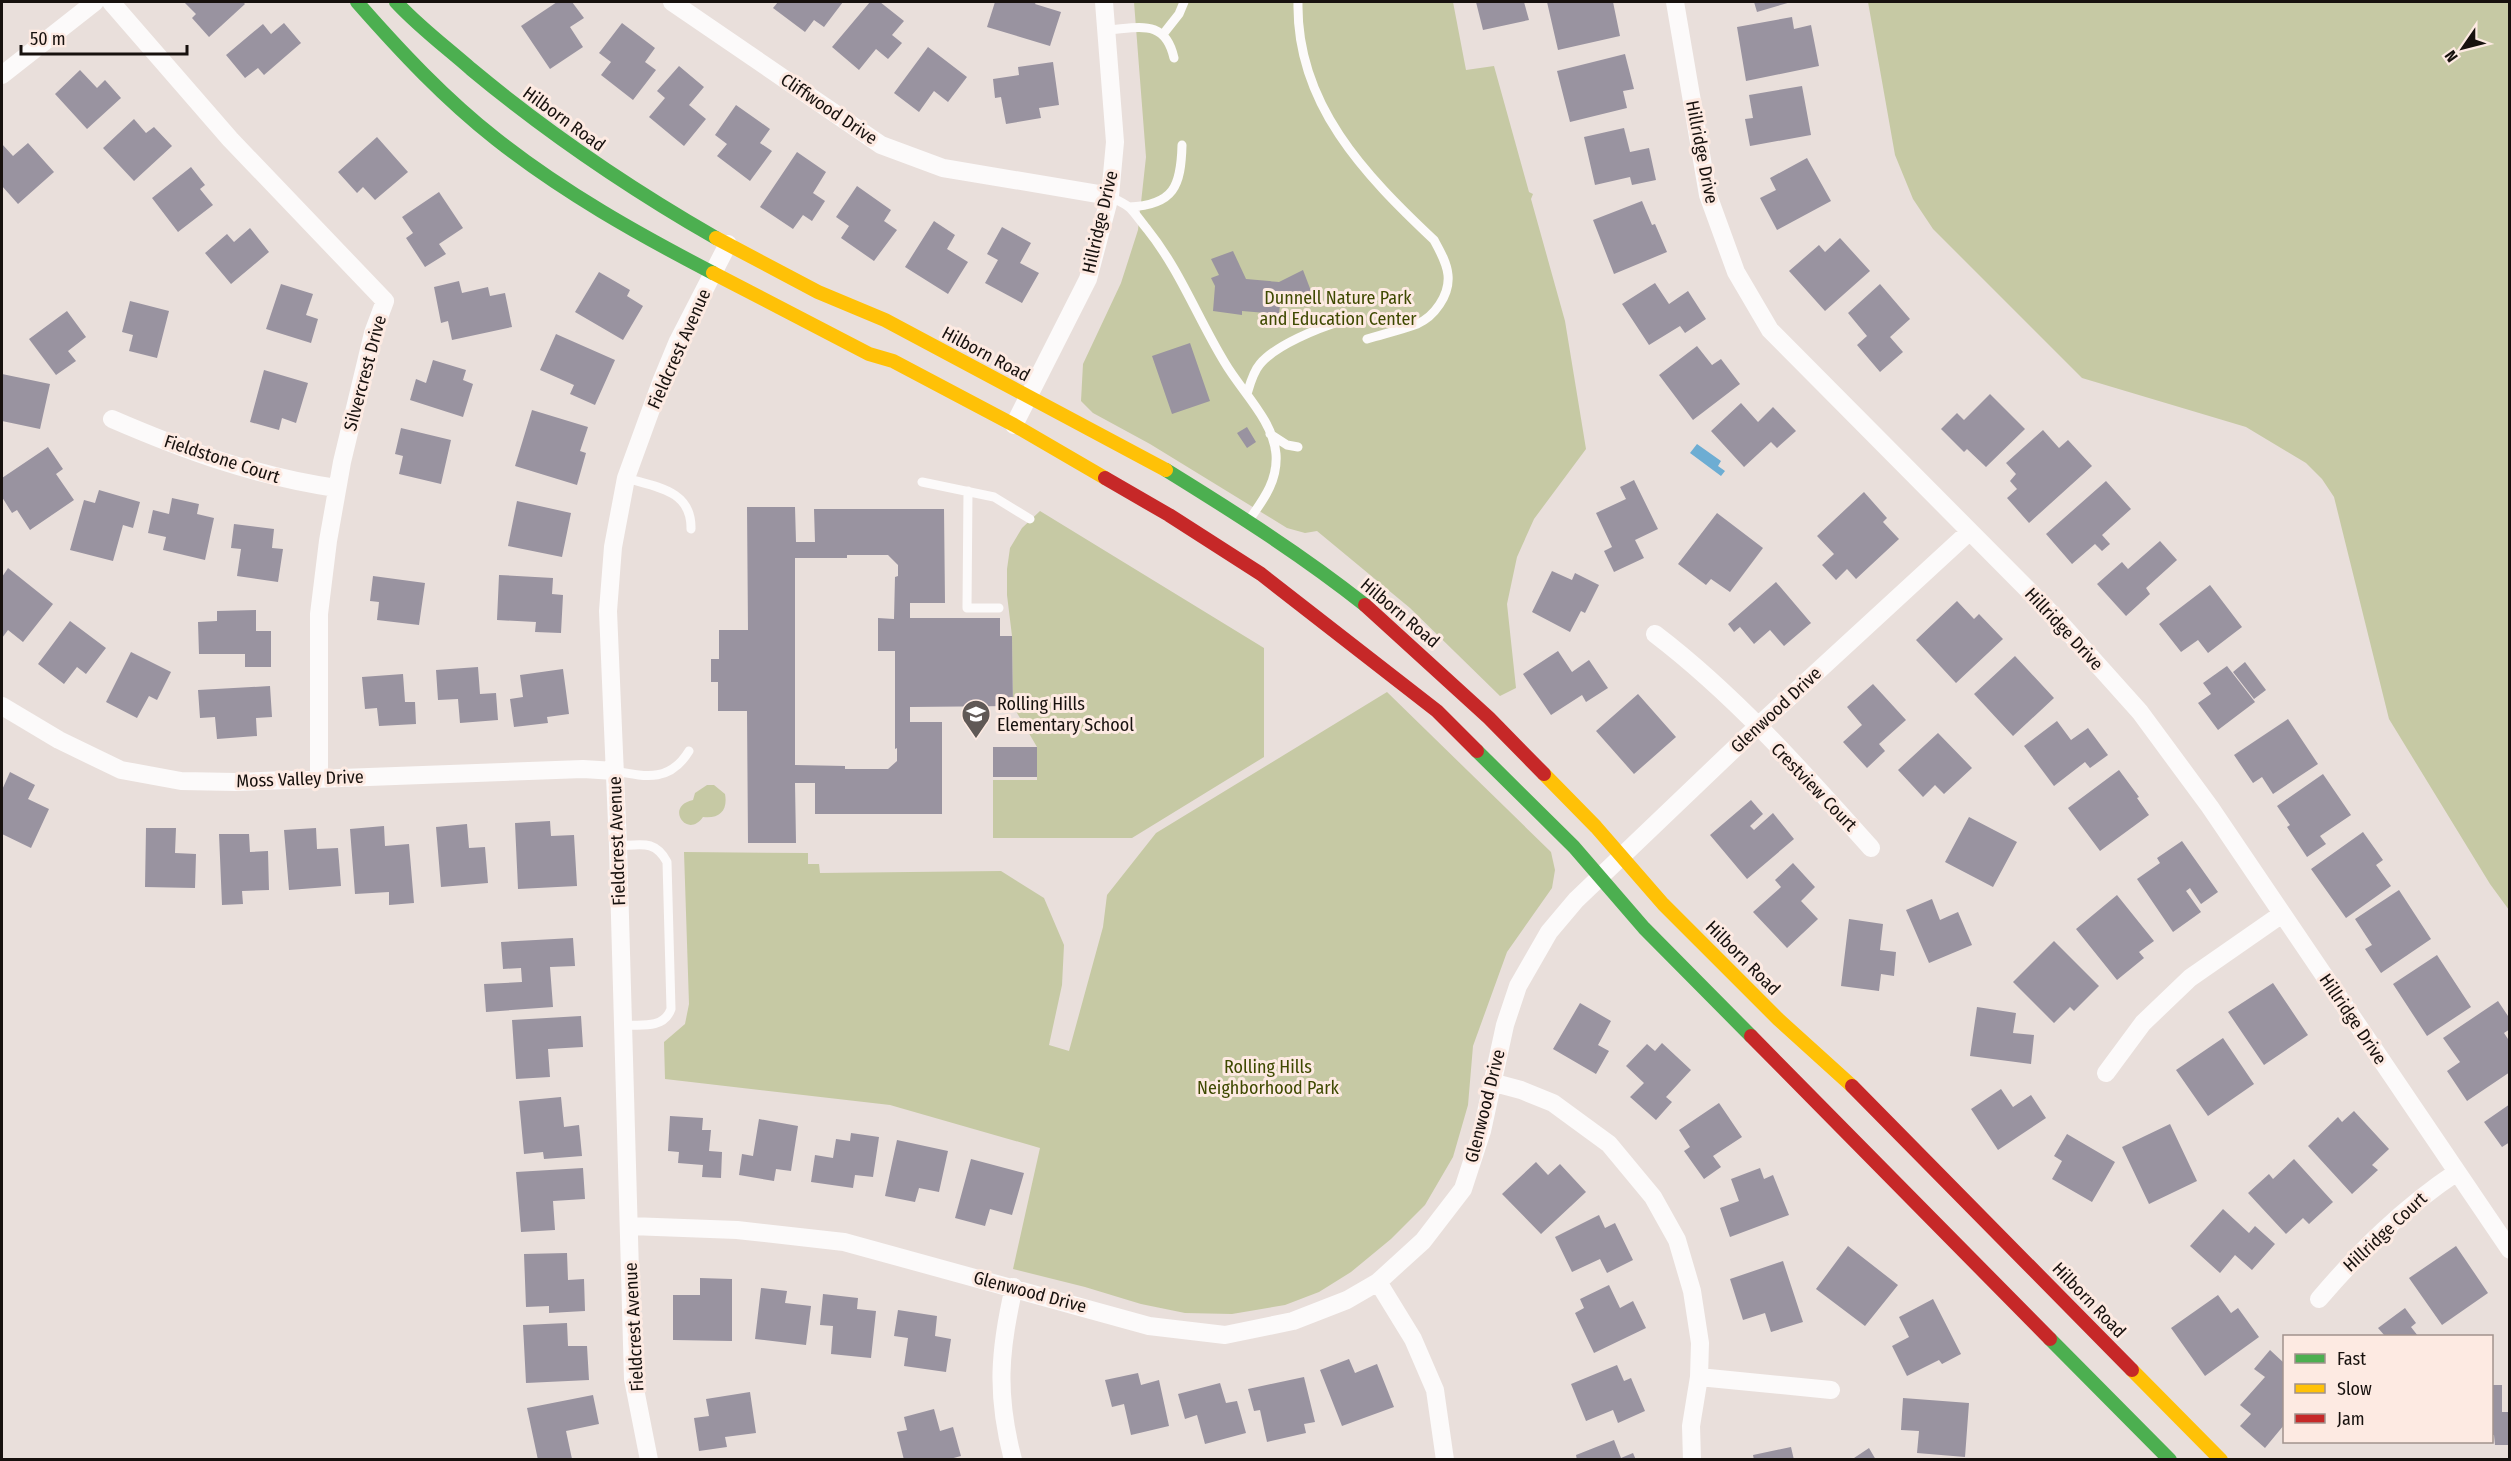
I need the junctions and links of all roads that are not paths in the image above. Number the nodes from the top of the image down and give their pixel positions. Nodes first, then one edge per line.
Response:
1 (95, 2) edge
2 (111, 2) edge
3 (357, 2) edge
4 (396, 2) edge
5 (672, 2) edge
6 (1104, 2) edge
7 (1184, 2) edge
8 (1298, 2) edge
9 (1675, 2) edge
10 (1106, 30) junction
11 (1164, 33) junction
12 (1174, 58) dead end
13 (2, 75) edge
14 (1182, 144) dead end
15 (1110, 196) junction
16 (1129, 207) junction
17 (728, 244) junction
18 (713, 274) junction
19 (1342, 321) dead end
20 (1367, 339) dead end
21 (1247, 394) junction
22 (1029, 398) junction
23 (112, 419) dead end
24 (1014, 425) junction
25 (1270, 434) junction
26 (1298, 447) dead end
27 (627, 478) junction
28 (922, 482) dead end
29 (336, 488) junction
30 (968, 491) junction
31 (1030, 519) dead end
32 (1248, 521) junction
33 (691, 529) dead end
34 (1969, 532) junction
35 (999, 608) dead end
36 (1654, 634) dead end
37 (2, 706) edge
38 (1757, 727) junction
39 (689, 751) dead end
40 (615, 771) junction
41 (319, 777) junction
42 (618, 846) junction
43 (1872, 848) dead end
44 (1623, 856) junction
45 (1600, 877) junction
46 (2283, 914) junction
47 (623, 1026) junction
48 (2106, 1073) dead end
49 (1491, 1082) junction
50 (2457, 1172) junction
51 (630, 1226) junction
52 (2510, 1250) edge
53 (1378, 1282) junction
54 (1014, 1287) junction
55 (2319, 1299) dead end
56 (1699, 1377) junction
57 (1831, 1390) dead end
58 (649, 1460) edge
59 (1013, 1460) edge
60 (1445, 1460) edge
61 (1692, 1460) edge
62 (2170, 1460) edge
63 (2221, 1460) edge

1 - 13 street
2 - 29 street, Silvercrest Drive
3 - 18 street
4 - 17 street, Hilborn Road
5 - 15 street, Cliffwood Drive
6 - 10 street, Hillridge Drive
7 - 11 lane
8 - 20 lane
9 - 34 street, Hillridge Drive
10 - 11 lane
10 - 15 street, Hillridge Drive
11 - 12 lane
14 - 16 lane
15 - 16 lane
15 - 22 street, Hillridge Drive
16 - 21 lane
17 - 18 street, Fieldcrest Avenue
17 - 22 street, Hilborn Road
18 - 24 street
18 - 27 street, Fieldcrest Avenue
19 - 21 lane
21 - 25 lane
22 - 24 street, Hillridge Drive
22 - 32 street, Hilborn Road
23 - 29 street, Fieldstone Court
24 - 45 street
25 - 26 lane
25 - 32 lane
27 - 33 lane
27 - 40 street, Fieldcrest Avenue
28 - 30 lane
29 - 41 street, Silvercrest Drive
30 - 31 lane
30 - 35 lane
32 - 44 street, Hilborn Road
34 - 38 street, Glenwood Drive
34 - 46 street, Hillridge Drive
36 - 38 street, Crestview Court
37 - 41 street, Moss Valley Drive
38 - 43 street, Crestview Court
38 - 44 street, Glenwood Drive
39 - 40 lane
40 - 41 street, Moss Valley Drive
40 - 42 street, Fieldcrest Avenue
42 - 47 street, Fieldcrest Avenue
42 - 47 lane
44 - 45 street, Glenwood Drive
44 - 63 street, Hilborn Road
45 - 49 street, Glenwood Drive
45 - 62 street
46 - 48 street
46 - 50 street, Hillridge Drive
47 - 51 street, Fieldcrest Avenue
49 - 53 street, Glenwood Drive
49 - 56 street
50 - 52 street, Hillridge Drive
50 - 55 street, Hillridge Court
51 - 54 street, Glenwood Drive
51 - 58 street, Fieldcrest Avenue
53 - 54 street, Glenwood Drive
53 - 60 street
54 - 59 street
56 - 57 street
56 - 61 street

